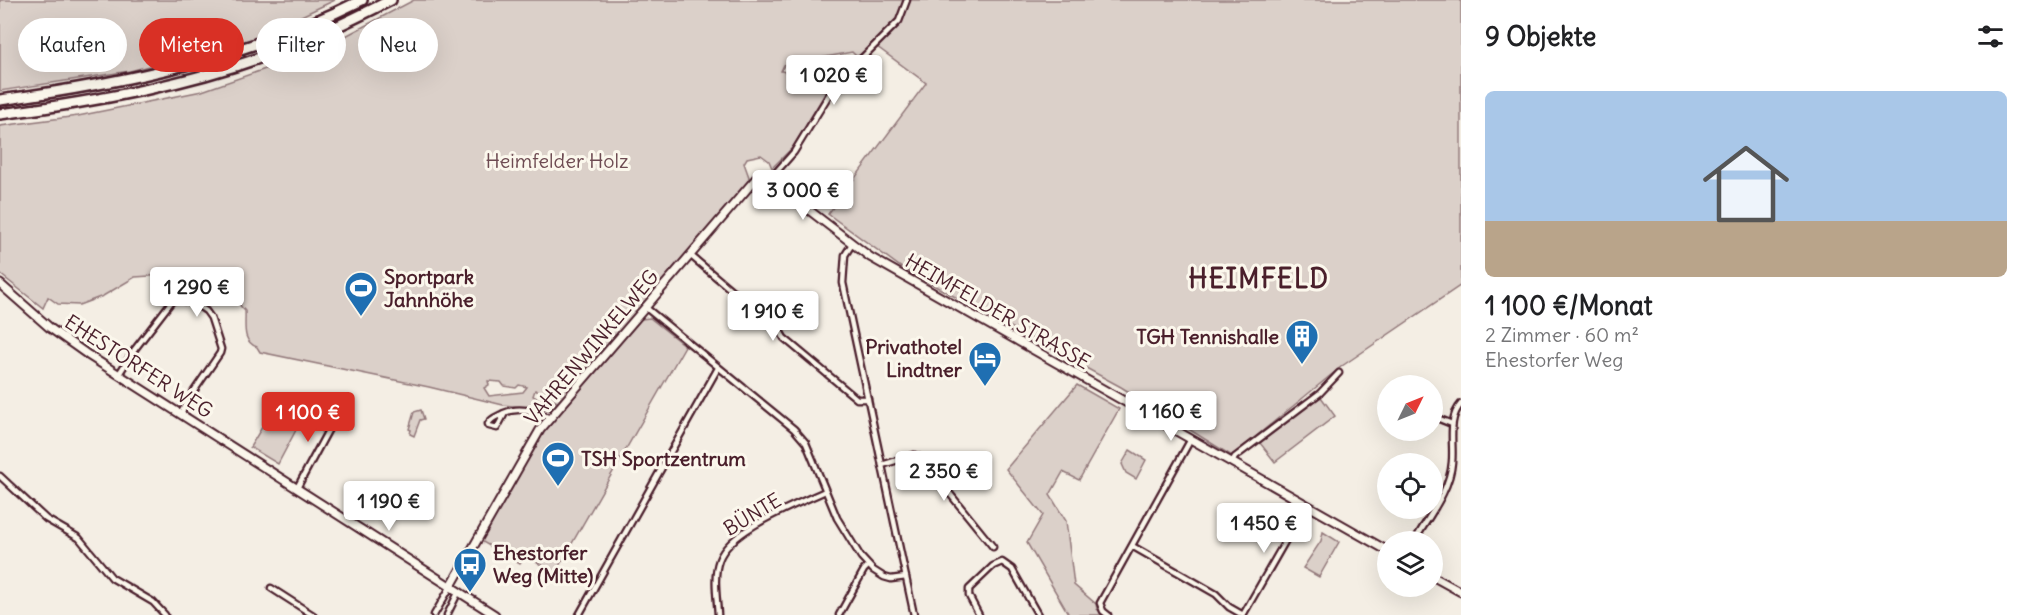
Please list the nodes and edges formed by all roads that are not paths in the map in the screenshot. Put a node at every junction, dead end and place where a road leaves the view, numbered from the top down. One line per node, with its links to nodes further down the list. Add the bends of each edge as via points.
1 (362, 0): 4 (highway, via 296,30 200,61 130,78)
2 (391, 0): 5 (highway, via 264,57 94,99)
3 (907, 0): 7 (street, via 898,21 835,85 794,152)
4 (0, 100)
5 (0, 114)
6 (759, 175): 7 (street, HEIMFELDER STRASSE); 9 (street, VAHRENWINKELWEG)
7 (770, 179): 8 (street, HEIMFELDER STRASSE)
8 (852, 244): 15 (street, via 844,261 843,283); 23 (street, HEIMFELDER STRASSE)
9 (690, 255): 11 (street, VAHRENWINKELWEG); 15 (street, via 857,399)
10 (0, 284): 14 (street, EHESTORFER WEG, via 57,333)
11 (645, 307): 12 (street); 20 (street, VAHRENWINKELWEG)
12 (718, 368): 28 (street, via 794,429 806,443); 46 (street)
13 (1339, 373): 24 (street, via 1320,393)
14 (119, 374): 18 (street, EHESTORFER WEG); 18 (street, via 172,301 200,305 211,318 220,353)
15 (868, 399): 25 (street)
16 (1461, 404): 22 (street)
17 (339, 410): 27 (street)
18 (181, 413): 27 (street, EHESTORFER WEG)
19 (505, 413): 20 (street, via 514,409)
20 (550, 418): 37 (street, VAHRENWINKELWEG)
21 (1443, 420): 22 (street)
22 (1452, 424): 30 (street, via 1451,473)
23 (1191, 439): 24 (street, HEIMFELDER STRASSE); 32 (street)
24 (1232, 462): 29 (street, HEIMFELDER STRASSE)
25 (882, 465): 33 (street, via 914,455 920,457); 35 (street)
26 (0, 477): 41 (street, via 46,519 79,538 112,578 153,602)
27 (297, 488): 37 (street, EHESTORFER WEG)
28 (825, 491): 34 (street, via 842,529); 47 (street, BÜNTE, via 727,544 716,569)
29 (1306, 505): 31 (street, HEIMFELDER STRASSE); 53 (street)
30 (1420, 531)
31 (1377, 545)
32 (1132, 546): 52 (street, via 1100,603); 53 (street, via 1216,594)
33 (993, 547)
34 (868, 566): 35 (street, via 888,578); 48 (street)
35 (906, 577): 49 (street)
36 (1443, 582): 40 (street)
37 (451, 586): 39 (street, EHESTORFER WEG); 43 (street)
38 (271, 588): 42 (street)
39 (459, 591): 44 (street); 45 (street, EHESTORFER WEG)
40 (1461, 592)
41 (165, 615)
42 (313, 615)
43 (434, 615)
44 (447, 615)
45 (495, 615)
46 (579, 615)
47 (718, 615)
48 (839, 615)
49 (914, 615)
50 (979, 615): 51 (street, via 969,599 969,589 1002,562 1012,569)
51 (1038, 615)
52 (1108, 615)
53 (1243, 615)

